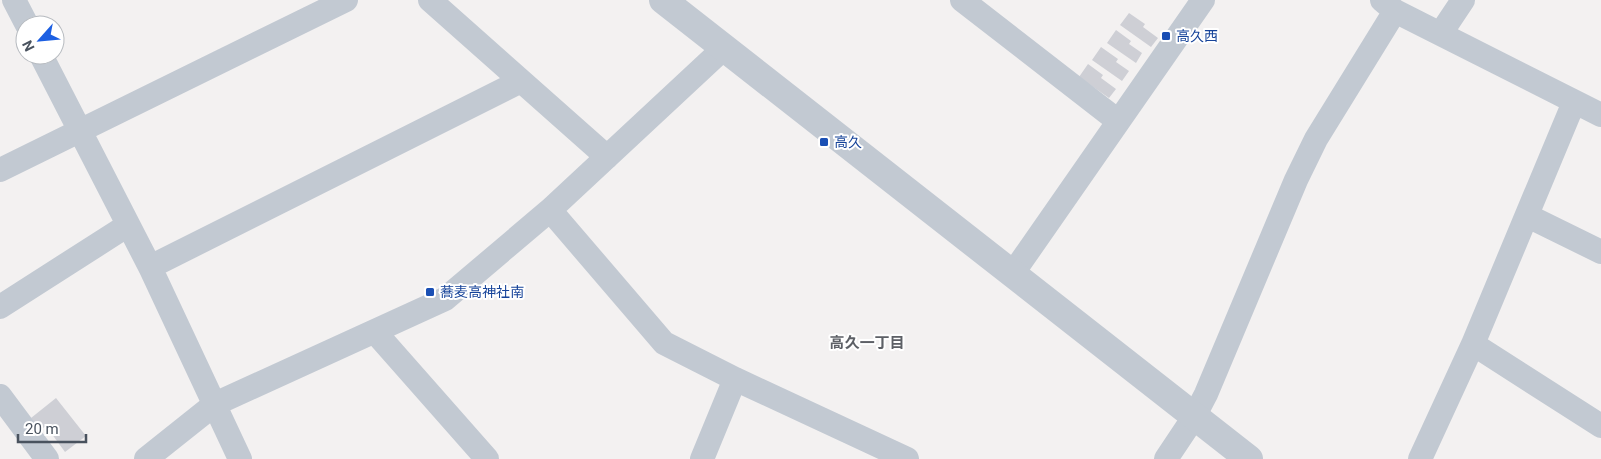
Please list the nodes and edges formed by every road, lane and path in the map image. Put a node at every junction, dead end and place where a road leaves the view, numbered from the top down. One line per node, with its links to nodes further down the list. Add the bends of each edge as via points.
1 (14, 0): 9 (street)
2 (346, 0): 17 (street)
3 (430, 0): 13 (street)
4 (663, 0): 11 (street)
5 (962, 0): 16 (street)
6 (1203, 0): 16 (street)
7 (1463, 0): 10 (street)
8 (1389, 5): 10 (street); 32 (street, via 1300,172)
9 (22, 15)
10 (1441, 33): 14 (street)
11 (724, 48): 18 (street); 25 (street)
12 (47, 65): 17 (street)
13 (521, 81): 18 (street); 24 (street)
14 (1574, 102): 15 (street); 21 (street)
15 (1601, 115)
16 (1118, 121): 25 (street)
17 (79, 131): 19 (street); 22 (street)
18 (607, 157): 20 (street)
19 (0, 170)
20 (550, 210): 27 (street, via 444,299); 29 (street, via 664,343)
21 (1528, 216): 23 (street); 28 (street)
22 (128, 225): 24 (street); 26 (street)
23 (1601, 252)
24 (150, 267): 31 (street)
25 (1013, 273): 32 (street)
26 (0, 307)
27 (375, 332): 31 (street); 37 (street)
28 (1472, 344): 33 (street); 42 (street)
29 (735, 379): 38 (street); 39 (street)
30 (0, 396): 34 (street)
31 (215, 404): 35 (street); 36 (street)
32 (1194, 417): 40 (street); 41 (street)
33 (1601, 426)
34 (47, 459)
35 (146, 459)
36 (240, 459)
37 (487, 459)
38 (702, 459)
39 (907, 459)
40 (1166, 459)
41 (1250, 459)
42 (1420, 459)

